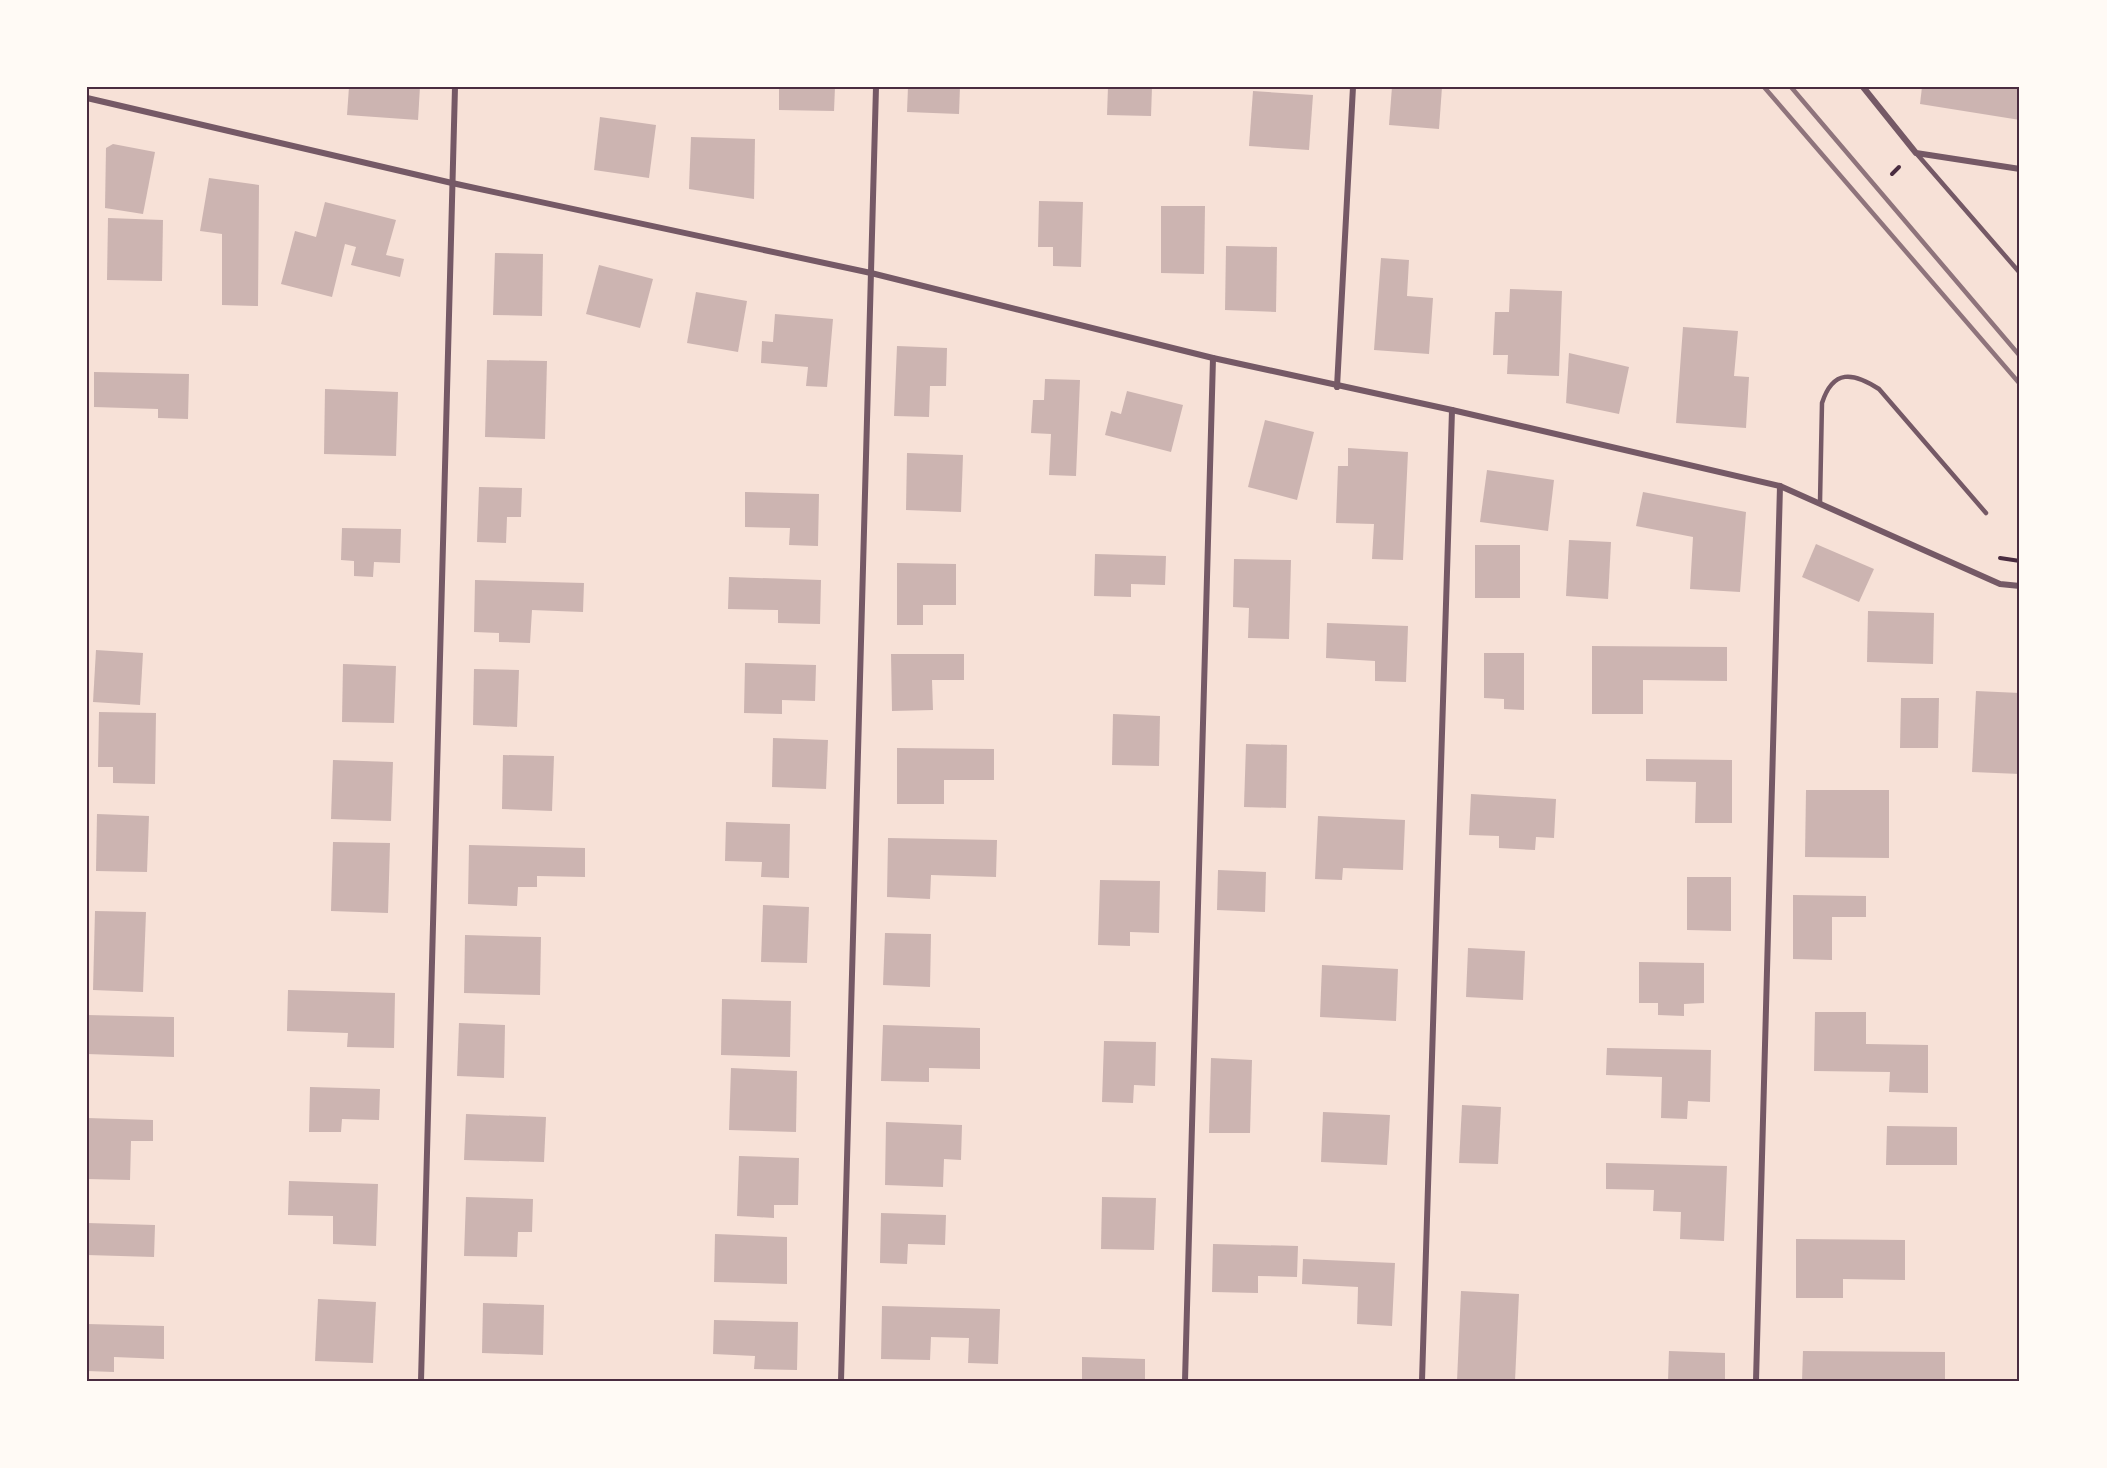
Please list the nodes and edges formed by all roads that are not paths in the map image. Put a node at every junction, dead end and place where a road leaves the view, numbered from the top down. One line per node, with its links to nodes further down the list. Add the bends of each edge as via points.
1 (454, 87): 8 (street)
2 (876, 87): 9 (street)
3 (1353, 87): 12 (street)
4 (1863, 87): 6 (street)
5 (87, 98): 8 (street)
6 (1916, 153): 7 (street); 10 (lane)
7 (2020, 169)
8 (452, 183): 9 (street); 18 (street)
9 (871, 273): 11 (street); 19 (street)
10 (2020, 273)
11 (1214, 358): 12 (street); 20 (street)
12 (1337, 387): 13 (street)
13 (1452, 410): 14 (street); 21 (street)
14 (1780, 486): 15 (street); 22 (street)
15 (1820, 502): 16 (lane, via 1822,404 1827,388 1845,376 1861,377 1880,389); 17 (street, via 2000,584)
16 (1986, 513)
17 (2020, 586)
18 (421, 1381)
19 (841, 1381)
20 (1185, 1381)
21 (1422, 1381)
22 (1756, 1381)

